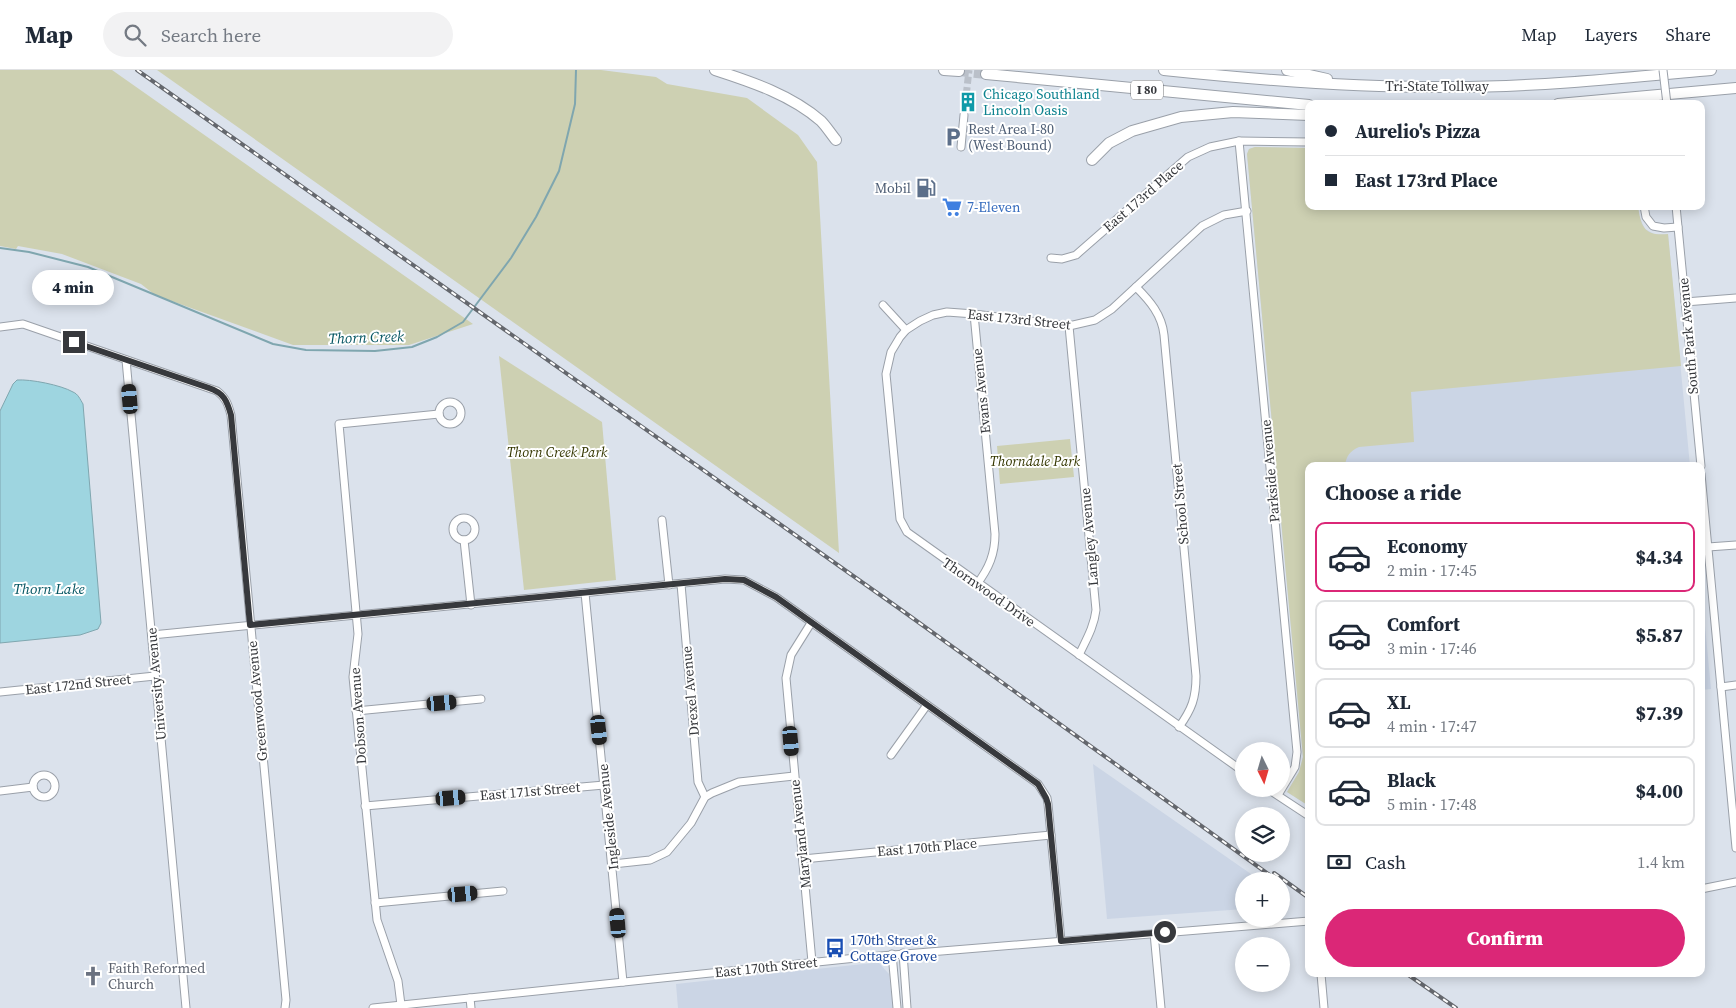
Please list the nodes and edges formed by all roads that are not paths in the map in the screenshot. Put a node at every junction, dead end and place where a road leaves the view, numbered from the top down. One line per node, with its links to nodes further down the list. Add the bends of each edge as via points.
1 (715, 70): 16 (highway, via 766,88 798,104 822,122)
2 (944, 70): 7 (highway)
3 (1164, 70): 9 (highway, Tri-State Tollway / I 80)
4 (1287, 70): 9 (highway)
5 (1663, 70): 12 (street, bridge)
6 (1711, 70): 9 (highway, Tri-State Tollway / I 80, via 1516,86)
7 (959, 71)
8 (986, 74): 13 (highway, I 80)
9 (1354, 86)
10 (1736, 88): 11 (highway)
11 (1602, 100)
12 (1667, 100)
13 (1305, 105)
14 (1305, 115): 20 (highway, via 1233,112 1181,117 1132,131 1109,144)
15 (964, 116): 19 (street)
16 (836, 140)
17 (1240, 141): 18 (street); 23 (street, Parkside Avenue); 25 (street, East 173rd Place, via 1210,147 1188,157 1076,255)
18 (1305, 142)
19 (961, 147)
20 (1092, 160)
21 (1645, 210): 24 (street, via 1653,226)
22 (1676, 210): 24 (street, South Park Avenue)
23 (1246, 211): 26 (street, East 173rd Street, via 1224,215 1202,226); 62 (street, Parkside Avenue, via 1297,752)
24 (1678, 227): 28 (street, South Park Avenue)
25 (1051, 258)
26 (1136, 287): 32 (street, East 173rd Street, via 1103,316); 59 (street, School Street, via 1158,314 1164,336 1196,676 1195,697)
27 (1736, 298): 28 (street)
28 (1685, 302): 36 (street, South Park Avenue)
29 (883, 305): 33 (street)
30 (974, 314): 32 (street, East 173rd Street); 33 (street, East 173rd Street, via 948,312 933,315); 43 (street, Evans Avenue, via 995,534 991,562)
31 (0, 326): 34 (street, via 22,324)
32 (1069, 326): 51 (street, Langley Avenue, via 1096,610 1091,631)
33 (906, 330): 43 (street, Thornwood Drive, via 891,352 886,374 900,519 915,540)
34 (126, 360): 49 (street, Greenwood Avenue, via 217,391 228,402); 50 (street, University Avenue)
35 (439, 414): 47 (street, Dobson Avenue, via 340,424)
36 (1700, 462)
37 (1705, 516): 41 (street)
38 (662, 520): 44 (street)
39 (464, 540): 46 (street)
40 (1736, 545): 41 (street)
41 (1708, 547): 54 (street)
42 (681, 584): 44 (street); 48 (street, via 738,579 758,586); 67 (street, Drexel Avenue, via 698,782)
43 (977, 584): 51 (street, Thornwood Drive)
44 (669, 585): 45 (street)
45 (585, 593): 46 (street); 64 (street, Ingleside Avenue)
46 (471, 605): 47 (street)
47 (357, 615): 49 (street); 58 (street, Dobson Avenue, via 358,640 353,668)
48 (811, 623): 57 (street); 63 (street, Maryland Avenue, via 791,655 786,670)
49 (250, 625): 50 (street); 90 (street, Greenwood Avenue)
50 (152, 635): 52 (street, University Avenue)
51 (1079, 655): 59 (street, Thornwood Drive)
52 (155, 676): 55 (street, East 172nd Street); 89 (street, University Avenue)
53 (1736, 685): 54 (street)
54 (1721, 686): 72 (street)
55 (0, 692)
56 (481, 699): 58 (street)
57 (927, 705): 60 (street); 71 (street, via 1038,784 1046,798)
58 (356, 711): 69 (street, Dobson Avenue)
59 (1180, 726): 61 (street, Thornwood Drive)
60 (892, 755)
61 (1235, 766)
62 (1290, 775)
63 (794, 776): 67 (street, via 739,782); 73 (street, Maryland Avenue)
64 (604, 785): 69 (street, East 171st Street); 74 (street, Ingleside Avenue)
65 (33, 787): 66 (street)
66 (0, 791)
67 (705, 797): 74 (street, via 691,823 667,852 650,860)
68 (1282, 798): 70 (street)
69 (365, 806): 78 (street, Dobson Avenue)
70 (1305, 813)
71 (1051, 835): 73 (street, East 170th Place); 81 (street)
72 (1736, 848)
73 (803, 858): 84 (street, Maryland Avenue)
74 (613, 864): 86 (street, Ingleside Avenue)
75 (1736, 882): 76 (street)
76 (1705, 887)
77 (503, 891): 78 (street)
78 (375, 902): 88 (street, Dobson Avenue, via 378,926 398,981)
79 (1305, 921): 80 (street, East 170th Street)
80 (1154, 933): 81 (street, East 170th Street); 95 (street)
81 (1061, 941): 82 (street, East 170th Street)
82 (903, 953): 83 (street, East 170th Street); 94 (street)
83 (892, 954): 84 (street, East 170th Street); 93 (street)
84 (812, 962): 86 (street, East 170th Street)
85 (1321, 977): 96 (street)
86 (623, 982): 87 (street, East 170th Street)
87 (470, 998): 88 (street, East 170th Street); 92 (street)
88 (400, 1005): 91 (street, East 170th Street)
89 (186, 1008)
90 (285, 1008)
91 (373, 1008)
92 (471, 1008)
93 (897, 1008)
94 (907, 1008)
95 (1161, 1008)
96 (1324, 1008)

